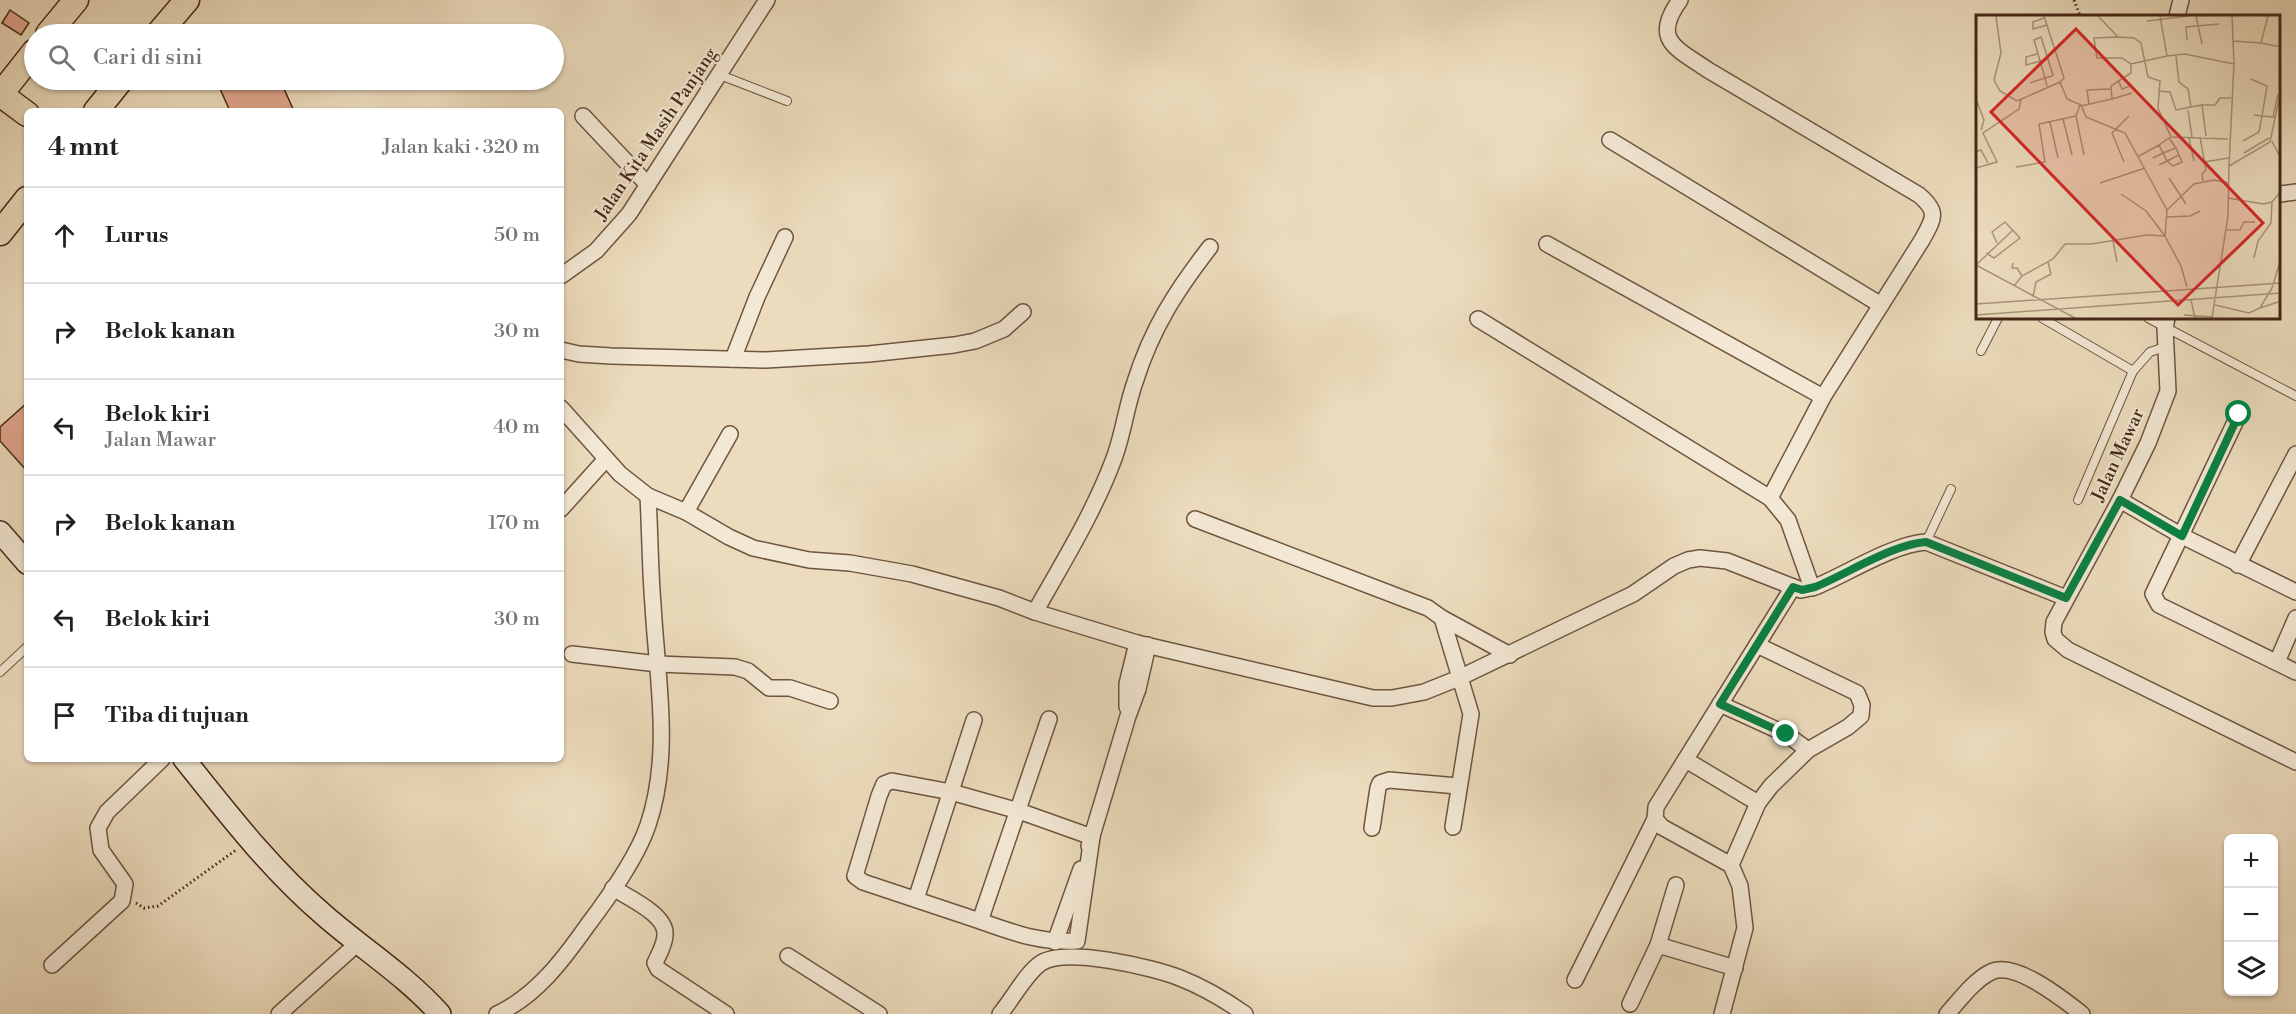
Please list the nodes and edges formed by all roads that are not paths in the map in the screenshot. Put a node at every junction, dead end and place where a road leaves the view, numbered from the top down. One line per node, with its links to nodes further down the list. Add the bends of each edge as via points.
1 (76, 0): 7 (highway)
2 (187, 0): 8 (highway)
3 (767, 0): 10 (street, Jalan Kita Masih Panjang)
4 (1680, 0): 27 (street, via 1666,26 1676,47 1918,195 1931,208 1933,219)
5 (2181, 0): 6 (street)
6 (2177, 15)
7 (56, 24)
8 (167, 24)
9 (24, 64): 12 (highway)
10 (720, 75): 13 (lane); 18 (street, Jalan Kita Masih Panjang)
11 (114, 90): 14 (highway)
12 (0, 94): 15 (highway)
13 (787, 101)
14 (99, 108)
15 (24, 112)
16 (583, 116): 18 (street)
17 (1610, 140): 27 (street)
18 (648, 185): 26 (street, Jalan Kita Masih Panjang, via 616,231)
19 (2296, 192): 20 (street)
20 (2281, 194)
21 (24, 203): 22 (highway)
22 (0, 233)
23 (785, 237): 36 (street)
24 (1547, 244): 39 (street)
25 (1210, 247): 62 (street, via 1174,295 1150,339 1114,460)
26 (564, 274)
27 (1881, 305): 39 (street)
28 (1023, 312): 36 (street, via 992,335 954,345 869,354)
29 (1478, 319): 47 (street)
30 (1997, 320): 35 (lane)
31 (2045, 320): 37 (lane)
32 (2166, 323): 33 (street, Jalan Mawar); 38 (lane)
33 (2165, 347): 37 (lane, via 2150,352); 49 (street, Jalan Mawar, via 2168,391)
34 (564, 350): 36 (street, via 611,356)
35 (1981, 351)
36 (733, 359)
37 (2133, 371): 48 (lane)
38 (2296, 396)
39 (1822, 397): 47 (street)
40 (564, 411): 44 (street)
41 (2239, 414): 54 (street)
42 (730, 434): 51 (street)
43 (2296, 454): 57 (street)
44 (606, 459): 46 (street); 50 (street)
45 (1951, 489): 55 (lane)
46 (648, 496): 51 (street); 71 (street)
47 (1770, 498): 59 (street, via 1788,520)
48 (2078, 500)
49 (2120, 500): 54 (street); 61 (street, Jalan Mawar)
50 (564, 506)
51 (686, 512): 62 (street, via 753,548 912,574)
52 (1195, 519): 63 (street, via 1428,608)
53 (0, 532): 56 (main road)
54 (2182, 536): 57 (street); 70 (street, via 2154,590 2154,600)
55 (1926, 542): 59 (street, via 1895,549); 61 (street)
56 (24, 560)
57 (2238, 565): 60 (street)
58 (1793, 587): 59 (street); 66 (street); 69 (street, via 1727,561 1688,560 1642,590)
59 (1812, 588)
60 (2296, 592)
61 (2066, 598): 83 (street, Jalan Mawar, via 2053,632 2068,650)
62 (1035, 612): 65 (street)
63 (1442, 618): 69 (street); 74 (street)
64 (2296, 618): 70 (street)
65 (1143, 644): 74 (street, via 1373,698 1392,699 1424,692); 91 (street, via 1138,689)
66 (1757, 645): 76 (street); 79 (street, via 1857,693 1861,716 1848,728)
67 (24, 650): 72 (lane)
68 (572, 654): 71 (street)
69 (1510, 655): 74 (street)
70 (2277, 662): 73 (street)
71 (658, 664): 75 (street, via 735,667 748,671 769,688 790,688); 94 (street, via 662,741 654,804 644,836)
72 (0, 672)
73 (2296, 672)
74 (1459, 678): 84 (street, via 1471,714)
75 (830, 701)
76 (1720, 704): 79 (street, via 1786,734); 80 (street)
77 (1049, 718): 87 (street)
78 (975, 720): 85 (street)
79 (1808, 750): 86 (street)
80 (1686, 760): 86 (street); 88 (street, via 1656,807)
81 (159, 762): 100 (street, via 107,812 98,828 101,850 125,884 122,901)
82 (186, 762): 97 (main road, via 275,869)
83 (2296, 762)
84 (1458, 786): 89 (street); 90 (street, via 1389,780 1380,783)
85 (951, 792): 87 (street); 95 (street); 95 (street, via 892,781 884,784 879,796 855,876)
86 (1758, 802): 92 (street)
87 (1019, 811): 91 (street); 96 (street)
88 (1655, 819): 92 (street, via 1662,827); 102 (street)
89 (1452, 827)
90 (1372, 828)
91 (1092, 837): 96 (street, via 1077,941 1026,937)
92 (1731, 865): 101 (street, via 1740,886 1745,927)
93 (1676, 885): 98 (street)
94 (613, 888): 104 (street, via 656,915 664,925 665,937 655,963 658,969); 107 (street, via 558,965 528,994)
95 (916, 899): 96 (street)
96 (980, 921)
97 (358, 943): 105 (street); 106 (main road, via 420,992)
98 (1658, 945): 101 (street); 103 (street)
99 (788, 956): 108 (street)
100 (52, 965)
101 (1736, 968): 111 (street)
102 (1575, 980)
103 (1630, 1004)
104 (724, 1013)
105 (279, 1014)
106 (440, 1014)
107 (497, 1014)
108 (879, 1014)
109 (1000, 1014): 110 (street, via 1040,964 1061,956 1182,978)
110 (1245, 1014)
111 (1722, 1014)
112 (1947, 1014): 113 (street, via 1977,982 1992,971 2002,970 2031,979)
113 (2082, 1014)

